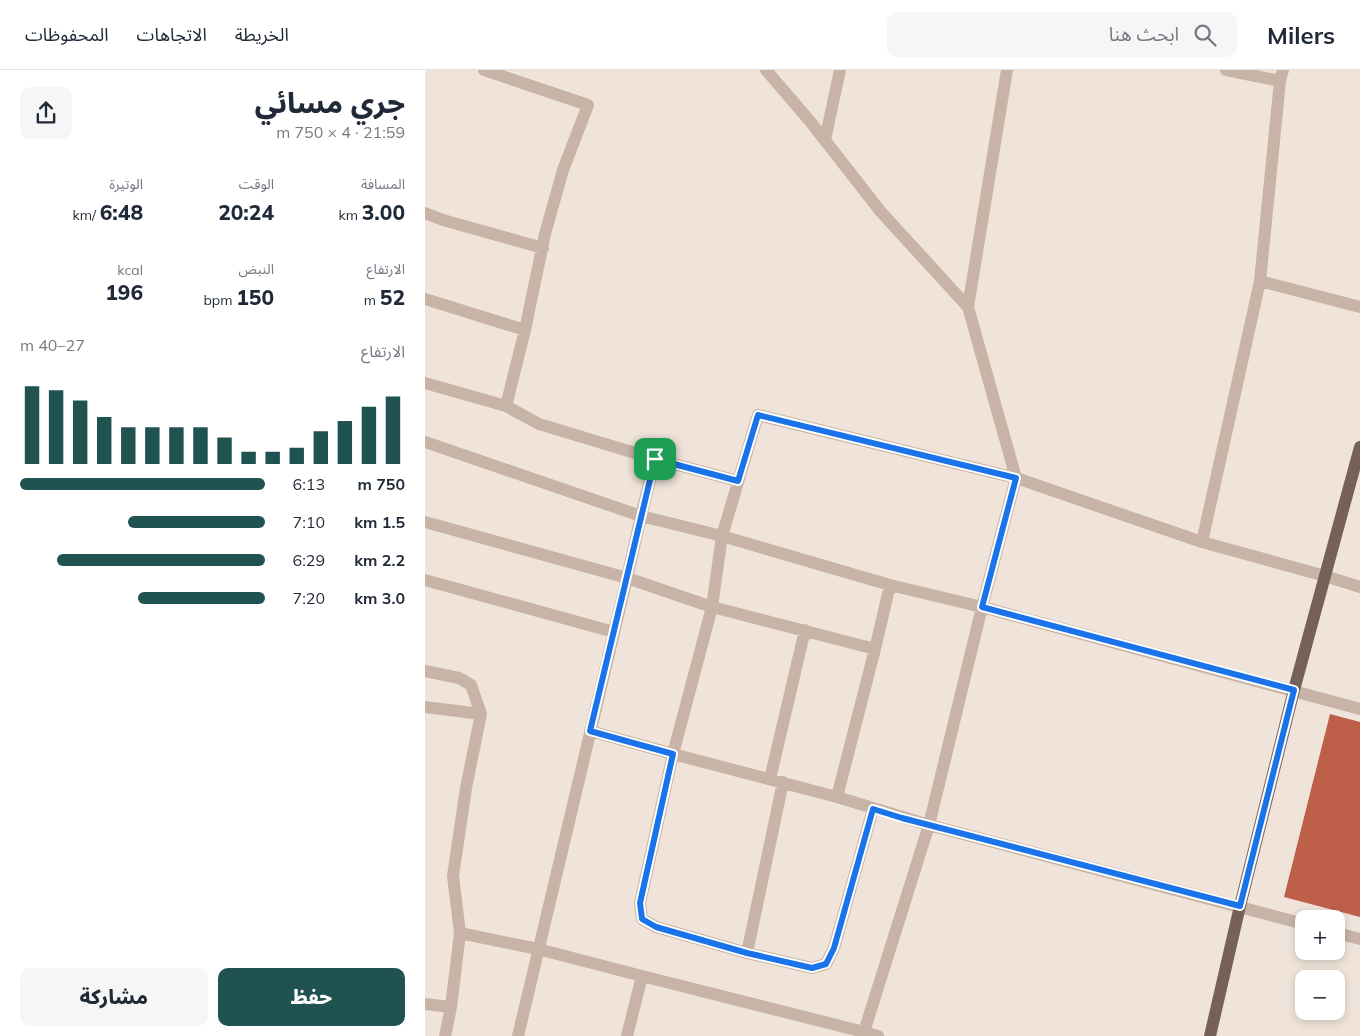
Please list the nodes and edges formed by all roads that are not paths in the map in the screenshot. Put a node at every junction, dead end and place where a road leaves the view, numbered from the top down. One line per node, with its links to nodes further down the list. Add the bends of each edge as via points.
1 (484, 70): 9 (street, via 588,105 563,170)
2 (766, 70): 7 (street)
3 (840, 70): 7 (street)
4 (1007, 70): 12 (street)
5 (1226, 70): 6 (street)
6 (1282, 76): 10 (street)
7 (825, 140): 12 (street, via 881,212)
8 (425, 213): 9 (street)
9 (543, 248): 14 (street)
10 (1260, 281): 13 (street); 25 (street)
11 (425, 299): 14 (street)
12 (968, 306): 20 (street)
13 (1360, 307)
14 (525, 330): 16 (street)
15 (425, 383): 16 (street)
16 (505, 406): 19 (street, via 539,424)
17 (425, 442): 22 (street)
18 (1360, 447): 26 (main road)
19 (655, 459): 21 (street); 22 (street)
20 (1016, 478): 21 (street, via 758,415); 25 (street); 32 (street)
21 (738, 481): 24 (street)
22 (641, 516): 24 (street); 27 (street)
23 (425, 522): 27 (street)
24 (722, 536): 29 (street); 31 (street)
25 (1202, 542): 26 (street)
26 (1325, 576): 30 (street); 37 (main road)
27 (627, 578): 31 (street); 34 (street)
28 (425, 580): 34 (street)
29 (890, 585): 32 (street); 35 (street)
30 (1360, 587)
31 (712, 607): 33 (street); 42 (street)
32 (982, 607): 37 (street); 46 (street)
33 (805, 630): 35 (street); 43 (street)
34 (614, 632): 41 (street)
35 (875, 649): 44 (street)
36 (425, 671): 40 (street, via 459,678 471,685)
37 (1294, 690): 39 (street); 47 (main road)
38 (425, 707): 40 (street)
39 (1360, 709)
40 (481, 714): 49 (street, via 453,876)
41 (590, 731): 42 (street); 52 (street)
42 (673, 754): 43 (street); 53 (street, via 640,903 642,919 656,927)
43 (776, 781): 44 (street); 53 (street)
44 (837, 797): 45 (street)
45 (873, 809): 46 (street); 53 (street, via 834,948 826,964 812,968)
46 (929, 825): 47 (street); 57 (street)
47 (1240, 906): 48 (street); 62 (main road)
48 (1295, 921)
49 (460, 934): 52 (street); 56 (street)
50 (1345, 935): 51 (street)
51 (1360, 939)
52 (538, 949): 54 (street); 59 (street)
53 (747, 953)
54 (642, 976): 57 (street); 60 (street)
55 (425, 1004): 56 (street)
56 (451, 1007): 58 (street)
57 (863, 1034): 61 (street)
58 (445, 1036)
59 (518, 1036)
60 (627, 1036)
61 (878, 1036)
62 (1210, 1036)

